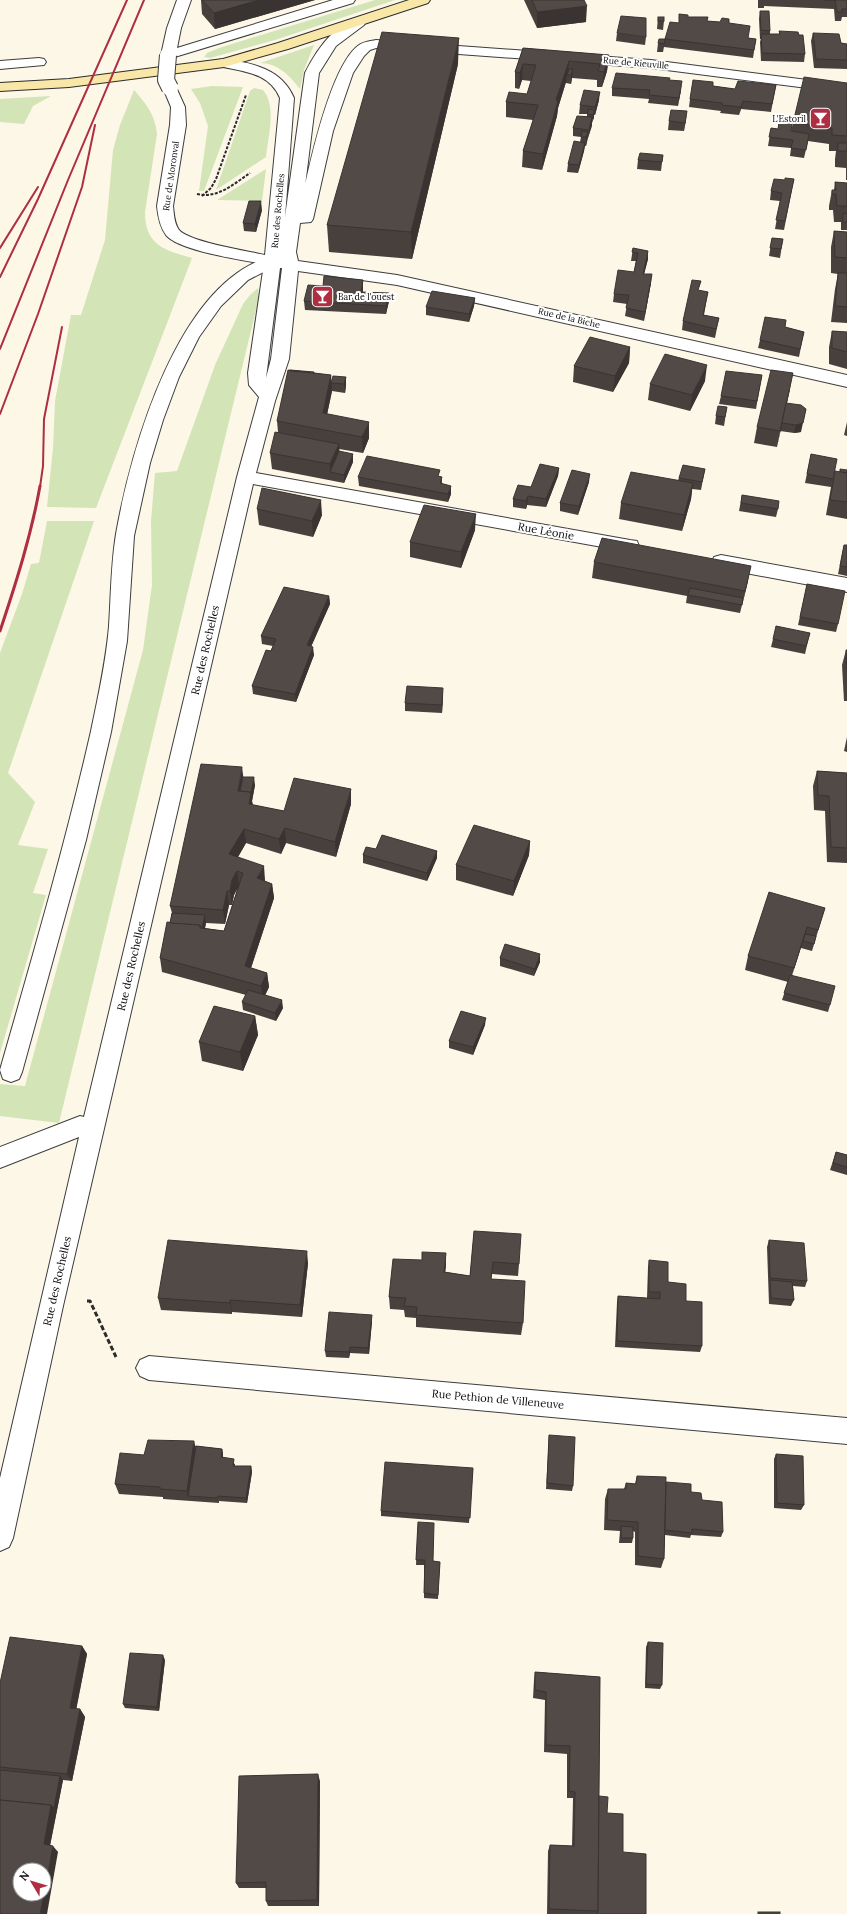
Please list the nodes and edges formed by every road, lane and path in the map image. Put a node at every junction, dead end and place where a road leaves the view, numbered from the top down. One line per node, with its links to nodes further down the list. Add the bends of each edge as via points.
1 (184, 0): 6 (street, Rue de Moronval)
2 (348, 0): 6 (street)
3 (422, 0): 4 (main road)
4 (359, 22): 8 (main road); 16 (street, Rue des Rochelles, via 335,38 325,49 312,73 288,252)
5 (376, 44): 11 (street, Rue de Rieuville, via 651,64); 16 (street, Rue des Rochelles, via 365,47 358,53 346,73 325,131 297,254)
6 (168, 55): 16 (street, Rue de Moronval, bridge, via 166,80 178,107 174,156 165,206 169,228 180,238 205,247)
7 (39, 62): 9 (street)
8 (224, 63): 10 (main road, via 70,83); 16 (street, Rue des Rochelles, via 243,66 268,75 285,91 287,98)
9 (0, 65)
10 (0, 87)
11 (847, 89)
12 (247, 93): 15 (path, via 216,179)
13 (252, 172): 15 (path, via 215,194)
14 (195, 192): 15 (path)
15 (202, 196)
16 (282, 263): 17 (street, Rue de la Biche, via 397,280); 18 (street, Rue des Rochelles, via 280,359); 22 (street, via 252,269 224,292 210,308 170,378 147,439 132,492 124,539 117,642 94,764)
17 (847, 381)
18 (246, 477): 19 (street, Rue Léonie); 25 (street, Rue des Rochelles)
19 (644, 548)
20 (706, 560): 21 (street)
21 (847, 585)
22 (11, 1072)
23 (80, 1126): 24 (street)
24 (0, 1158)
25 (51, 1306): 26 (path, via 90,1301 121,1365); 28 (street, Rue des Rochelles)
26 (149, 1368): 27 (street, Rue Pethion de Villeneuve)
27 (847, 1431)
28 (0, 1538)

